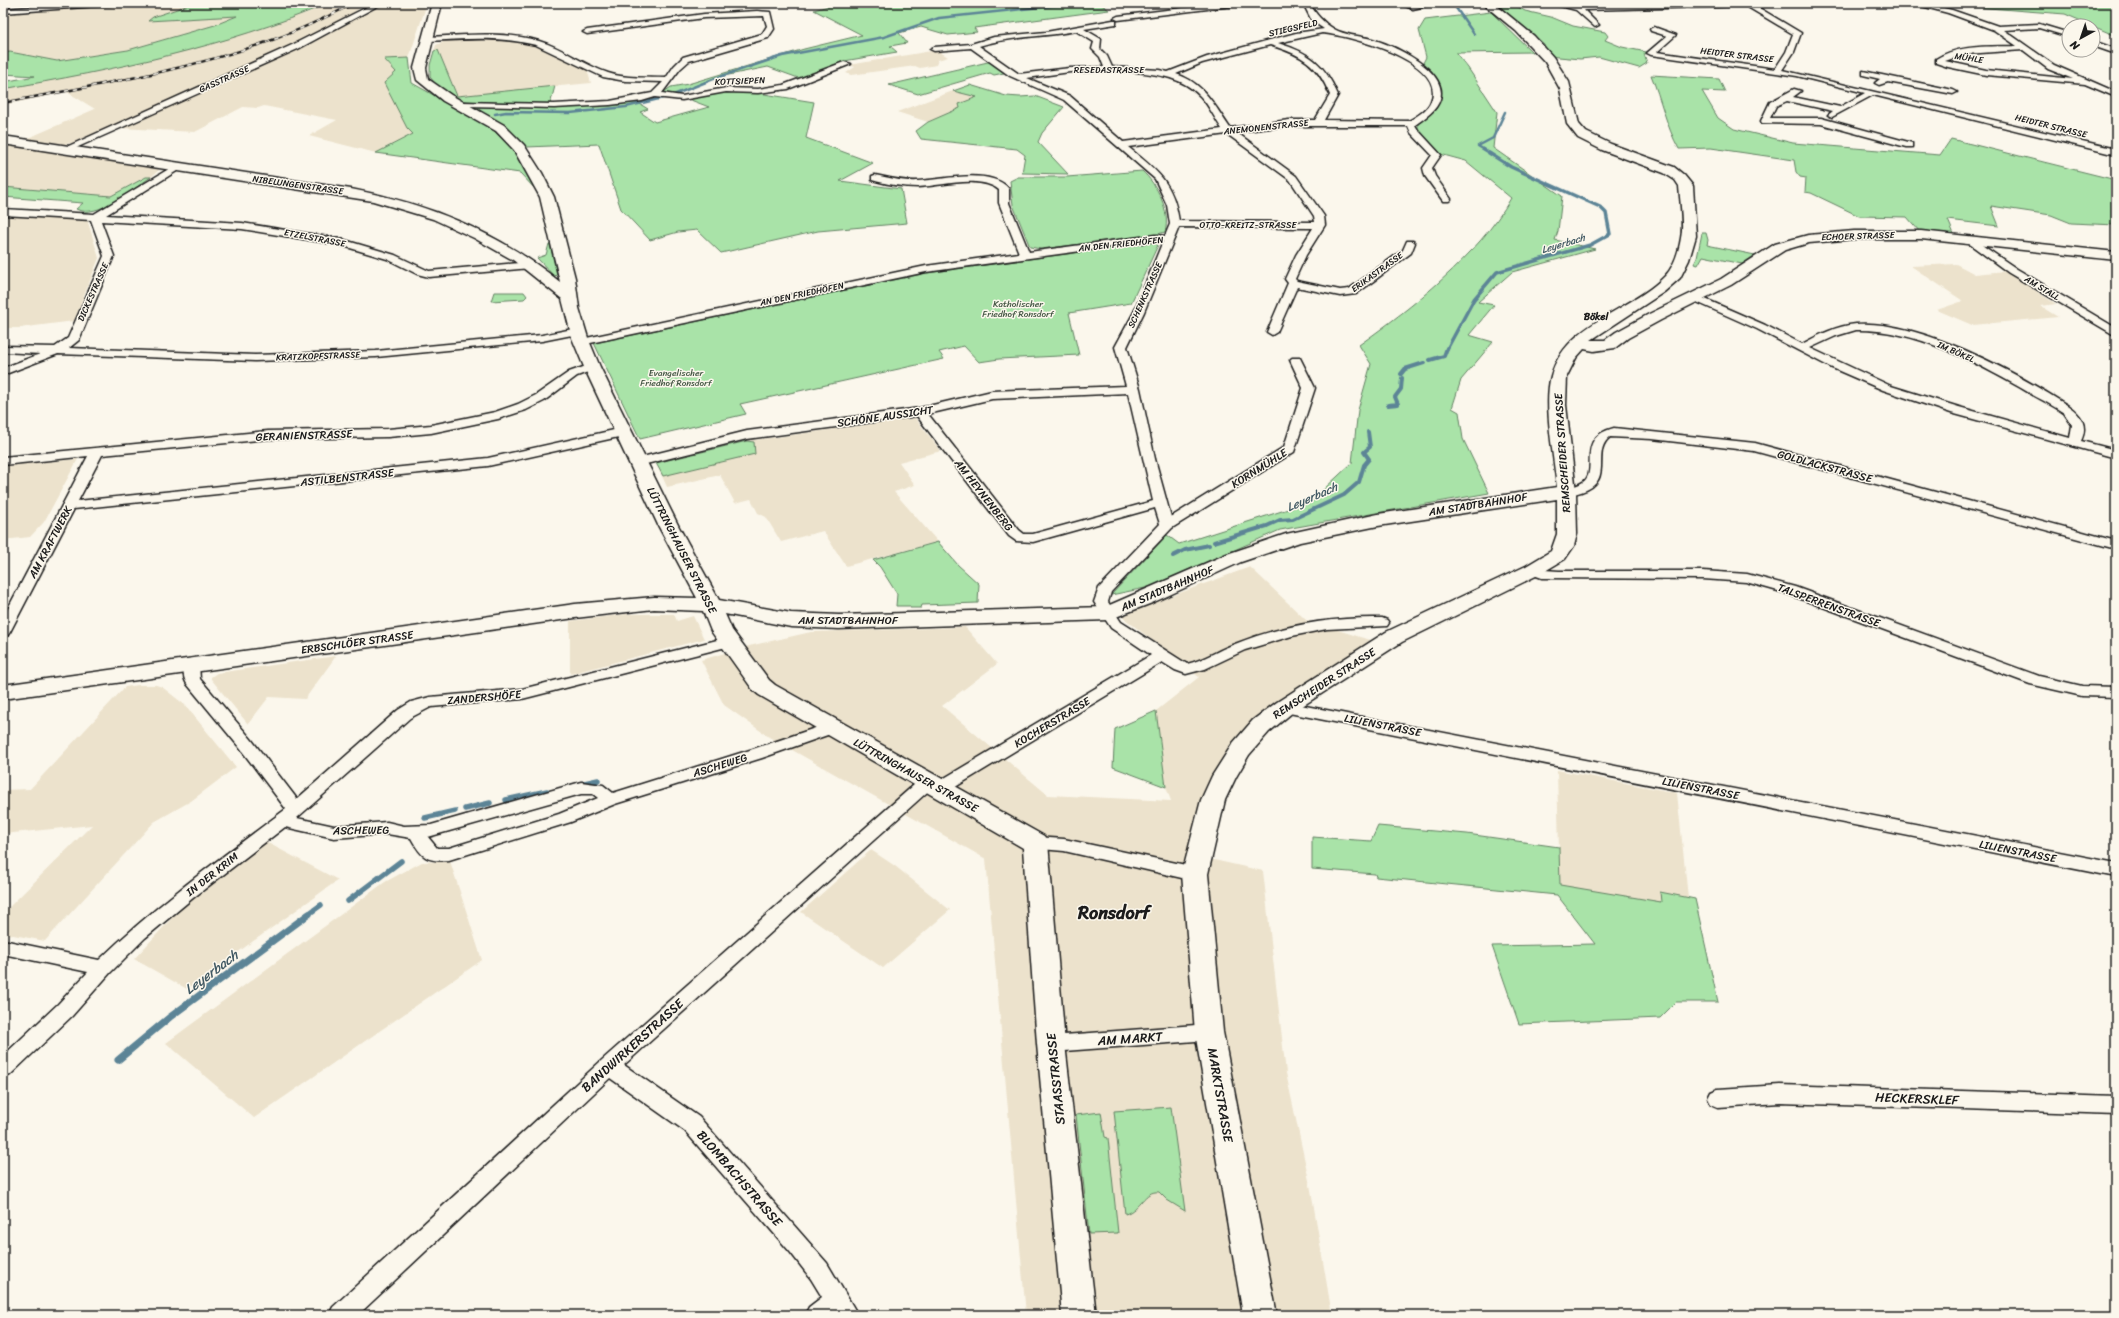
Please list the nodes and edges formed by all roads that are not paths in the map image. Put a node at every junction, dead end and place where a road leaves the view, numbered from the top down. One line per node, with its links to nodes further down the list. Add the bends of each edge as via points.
1 (111, 3): 15 (street)
2 (380, 3): 54 (street, GASSTRASSE, via 295,47)
3 (437, 3): 23 (main road, LÜTTRINGHAUSER STRASSE)
4 (1240, 3): 17 (street, via 1115,20)
5 (1306, 3): 20 (street, via 1315,19)
6 (1402, 3): 7 (street, via 1414,7)
7 (1435, 3)
8 (1487, 3): 75 (main road, REMSCHEIDER STRASSE, via 1528,36 1559,75 1564,83 1571,121 1578,131 1607,148 1667,168 1680,177 1686,186 1689,236 1675,274 1659,289)
9 (1537, 3): 10 (street)
10 (1541, 3)
11 (1552, 3): 14 (street)
12 (1913, 3): 18 (street, MÜHLE, via 1950,11)
13 (1747, 4): 14 (street); 32 (street, via 1797,33 1790,52)
14 (1578, 8): 16 (street)
15 (3, 11)
16 (1595, 25)
17 (1078, 28): 25 (street, via 994,39); 31 (street, via 1098,41 1096,49 1103,56)
18 (1997, 28): 22 (street, MÜHLE, via 2039,26); 27 (street, MÜHLE)
19 (1654, 29): 32 (street, HEIDTER STRASSE, via 1672,35 1651,53)
20 (1332, 31): 24 (street, STIEGSFELD, via 1312,32); 49 (street, STIEGSFELD, via 1370,40 1418,64 1429,74 1437,95 1431,107)
21 (588, 32): 37 (street, via 704,16 767,14 772,25 764,36 686,59 676,67)
22 (2061, 33)
23 (429, 39): 37 (street, via 486,36 528,40 606,75 625,79); 70 (main road, LÜTTRINGHAUSER STRASSE, via 420,68 423,80 447,98 500,128 519,148 535,173 546,197 567,278)
24 (1272, 43): 34 (street, STIEGSFELD); 48 (street, via 1298,52 1322,69 1334,95)
25 (972, 46): 28 (street); 35 (street, SCHENKSTRASSE, via 987,53)
26 (2101, 46): 29 (street)
27 (2025, 48): 38 (street, MÜHLE, via 2051,67); 38 (street, MÜHLE, via 1976,50 1957,53 1939,61 1951,66 1988,72)
28 (934, 49)
29 (2116, 52)
30 (847, 64): 42 (street, KOTTSIEPEN, via 775,90 726,90 687,97)
31 (1109, 69): 34 (street, RESEDASTRASSE); 35 (street, RESEDASTRASSE, via 1070,70)
32 (1778, 70): 40 (street, HEIDTER STRASSE)
33 (1866, 73): 36 (street)
34 (1171, 74): 50 (street, RESEDASTRASSE, via 1183,79 1203,94)
35 (1020, 77): 52 (street, SCHENKSTRASSE, via 1067,98)
36 (1887, 79): 40 (street); 41 (street)
37 (668, 80): 42 (street, via 664,88)
38 (2085, 82): 43 (street, MÜHLE)
39 (1797, 91): 44 (street)
40 (1868, 92): 46 (street); 55 (street, HEIDTER STRASSE)
41 (1952, 92)
42 (655, 94): 45 (street, KOTTSIEPEN, via 626,101 554,106)
43 (2116, 95)
44 (1786, 98): 46 (street); 47 (street, via 1773,104 1765,121)
45 (466, 104)
46 (1841, 110): 47 (street)
47 (1821, 121): 53 (street)
48 (1318, 122): 49 (street, ANEMONENSTRASSE); 50 (street, ANEMONENSTRASSE)
49 (1412, 124): 58 (street, via 1414,131 1437,155 1428,168 1430,176)
50 (1227, 130): 52 (street, ANEMONENSTRASSE); 62 (street, RESEDASTRASSE, via 1293,178 1319,216)
51 (3, 140): 54 (main road, NIBELUNGENSTRASSE)
52 (1121, 145): 61 (street, SCHENKSTRASSE, via 1159,178 1172,205)
53 (1909, 145)
54 (66, 149): 56 (main road, NIBELUNGENSTRASSE)
55 (2116, 152)
56 (177, 167): 60 (street); 68 (main road, NIBELUNGENSTRASSE, via 398,202 451,221 498,245)
57 (875, 178): 66 (street, via 917,184 978,180 998,184 1004,189 1004,203)
58 (1446, 199)
59 (3, 212): 60 (street, ETZELSTRASSE)
60 (95, 218): 68 (street, ETZELSTRASSE, via 242,226 306,236 341,242 392,257 426,274); 78 (street, DICKESTRASSE, via 109,256 73,340)
61 (1175, 224): 62 (street, OTTO-KREITZ-STRASSE); 63 (street, SCHENKSTRASSE)
62 (1320, 225): 69 (street, via 1301,255 1290,279)
63 (1170, 239): 66 (street, AN DEN FRIEDHÖFEN, via 1156,238); 82 (street, SCHENKSTRASSE, via 1121,347)
64 (1970, 240): 67 (main road, ECHOER STRASSE); 71 (main road, ECHOER STRASSE, via 1899,234 1808,239 1780,248); 73 (street, AM STALL, via 2014,271)
65 (1410, 243): 69 (street, ERIKASTRASSE, via 1407,251 1352,292 1340,293)
66 (1025, 255): 74 (street, AN DEN FRIEDHÖFEN, via 865,280)
67 (2116, 256)
68 (530, 266): 70 (main road, NIBELUNGENSTRASSE)
69 (1293, 283): 72 (street)
70 (569, 297): 74 (main road, LÜTTRINGHAUSER STRASSE)
71 (1696, 298): 75 (main road, ECHOER STRASSE, via 1655,317 1609,345 1594,346); 77 (street)
72 (1272, 332)
73 (2116, 333)
74 (580, 336): 78 (street, KRATZKOPFSTRASSE, via 376,354 245,358); 80 (main road, LÜTTRINGHAUSER STRASSE)
75 (1580, 342): 90 (main road, REMSCHEIDER STRASSE, via 1564,364 1559,376 1557,394)
76 (3, 348): 78 (street, KRATZKOPFSTRASSE)
77 (1802, 348): 85 (street, via 1841,368 1899,392 1974,416); 85 (street, IM BÖKEL, via 1833,332 1857,327 1892,330 1928,340 2002,373 2063,409 2073,416 2079,425)
78 (56, 351): 81 (street, DICKESTRASSE)
79 (1296, 360): 93 (street, KORNMÜHLE, via 1310,388 1290,449)
80 (592, 367): 84 (main road, LÜTTRINGHAUSER STRASSE); 86 (street, GERANIENSTRASSE, via 573,374 540,398 522,407 498,416 445,427 388,433 268,435)
81 (3, 372)
82 (1134, 389): 83 (street, SCHÖNE AUSSICHT, via 992,396); 91 (street, SCHENKSTRASSE)
83 (920, 412): 89 (street, SCHÖNE AUSSICHT, via 754,434); 91 (street, AM HEYNENBERG, via 1014,533 1021,538 1033,538)
84 (623, 432): 89 (main road, LÜTTRINGHAUSER STRASSE); 92 (street, ASTILBENSTRASSE, via 488,462)
85 (2074, 442): 87 (street)
86 (97, 452): 88 (street, GERANIENSTRASSE); 92 (street, AM KRAFTWERK)
87 (2116, 454)
88 (3, 461)
89 (638, 462): 96 (main road, LÜTTRINGHAUSER STRASSE)
90 (1567, 492): 94 (street, GOLDLACKSTRASSE, via 1587,486 1593,480 1598,445 1606,434 1614,432 1652,435 1755,446); 95 (main road, REMSCHEIDER STRASSE, via 1568,514 1564,546 1553,559); 99 (main road, AM STADTBAHNHOF, via 1368,521 1321,532 1253,551)
91 (1160, 503): 93 (street, SCHENKSTRASSE)
92 (68, 506): 101 (street, AM KRAFTWERK)
93 (1167, 525): 99 (street, via 1104,592 1101,602)
94 (2116, 545)
95 (1533, 570): 106 (street, TALSPERRENSTRASSE, via 1542,574 1559,575 1703,575 1747,578 1790,590 2035,680 2082,691); 107 (main road, REMSCHEIDER STRASSE, via 1394,637)
96 (696, 579): 97 (main road, via 680,591); 98 (main road, LÜTTRINGHAUSER STRASSE)
97 (654, 603): 98 (main road, ERBSCHLÖER STRASSE); 104 (main road, ERBSCHLÖER STRASSE, via 575,611)
98 (711, 605): 99 (main road, AM STADTBAHNHOF, via 765,617 840,622); 102 (main road, LÜTTRINGHAUSER STRASSE)
99 (1108, 613): 103 (street, via 1116,625)
100 (1382, 623): 103 (street, via 1327,625 1280,633 1186,669)
101 (3, 632)
102 (729, 642): 108 (main road, LÜTTRINGHAUSER STRASSE, via 761,684); 111 (street, ZANDERSHÖFE, via 515,696 430,702 417,706 385,730)
103 (1162, 655): 109 (street, KOCHERSTRASSE)
104 (191, 665): 105 (main road, ERBSCHLÖER STRASSE); 111 (street, via 192,680 245,743)
105 (3, 692)
106 (2115, 693)
107 (1285, 707): 114 (street, LILIENSTRASSE); 115 (main road, REMSCHEIDER STRASSE, via 1248,739 1224,776 1213,800)
108 (830, 728): 109 (main road, LÜTTRINGHAUSER STRASSE); 110 (street, ASCHEWEG)
109 (935, 785): 113 (main road, LÜTTRINGHAUSER STRASSE); 120 (street, BANDWIRKERSTRASSE)
110 (609, 800): 112 (street, ASCHEWEG, via 599,789 581,788 431,831); 112 (street, ASCHEWEG, via 565,818 449,854 433,855)
111 (289, 815): 112 (street, ASCHEWEG, via 310,828 334,832 387,828); 117 (street, IN DER KRIM, via 187,893 139,933)
112 (417, 832)
113 (1035, 844): 115 (street, LÜTTRINGHAUSER STRASSE, via 1064,845 1112,858); 119 (main road, STAASSTRASSE)
114 (2116, 870)
115 (1195, 874): 118 (main road, MARKTSTRASSE)
116 (3, 947): 117 (street)
117 (103, 968): 121 (street, IN DER KRIM, via 65,1010)
118 (1209, 1032): 119 (street, AM MARKT); 128 (main road, MARKTSTRASSE)
119 (1051, 1044): 127 (main road, STAASSTRASSE)
120 (609, 1066): 124 (street, BLOMBACHSTRASSE, via 692,1124 799,1246 819,1271); 125 (street, BANDWIRKERSTRASSE)
121 (3, 1069)
122 (1718, 1098): 123 (street, HECKERSKLEF, via 1780,1094)
123 (2116, 1105)
124 (842, 1308): 126 (street)
125 (341, 1315)
126 (817, 1315)
127 (1079, 1315)
128 (1260, 1315)

